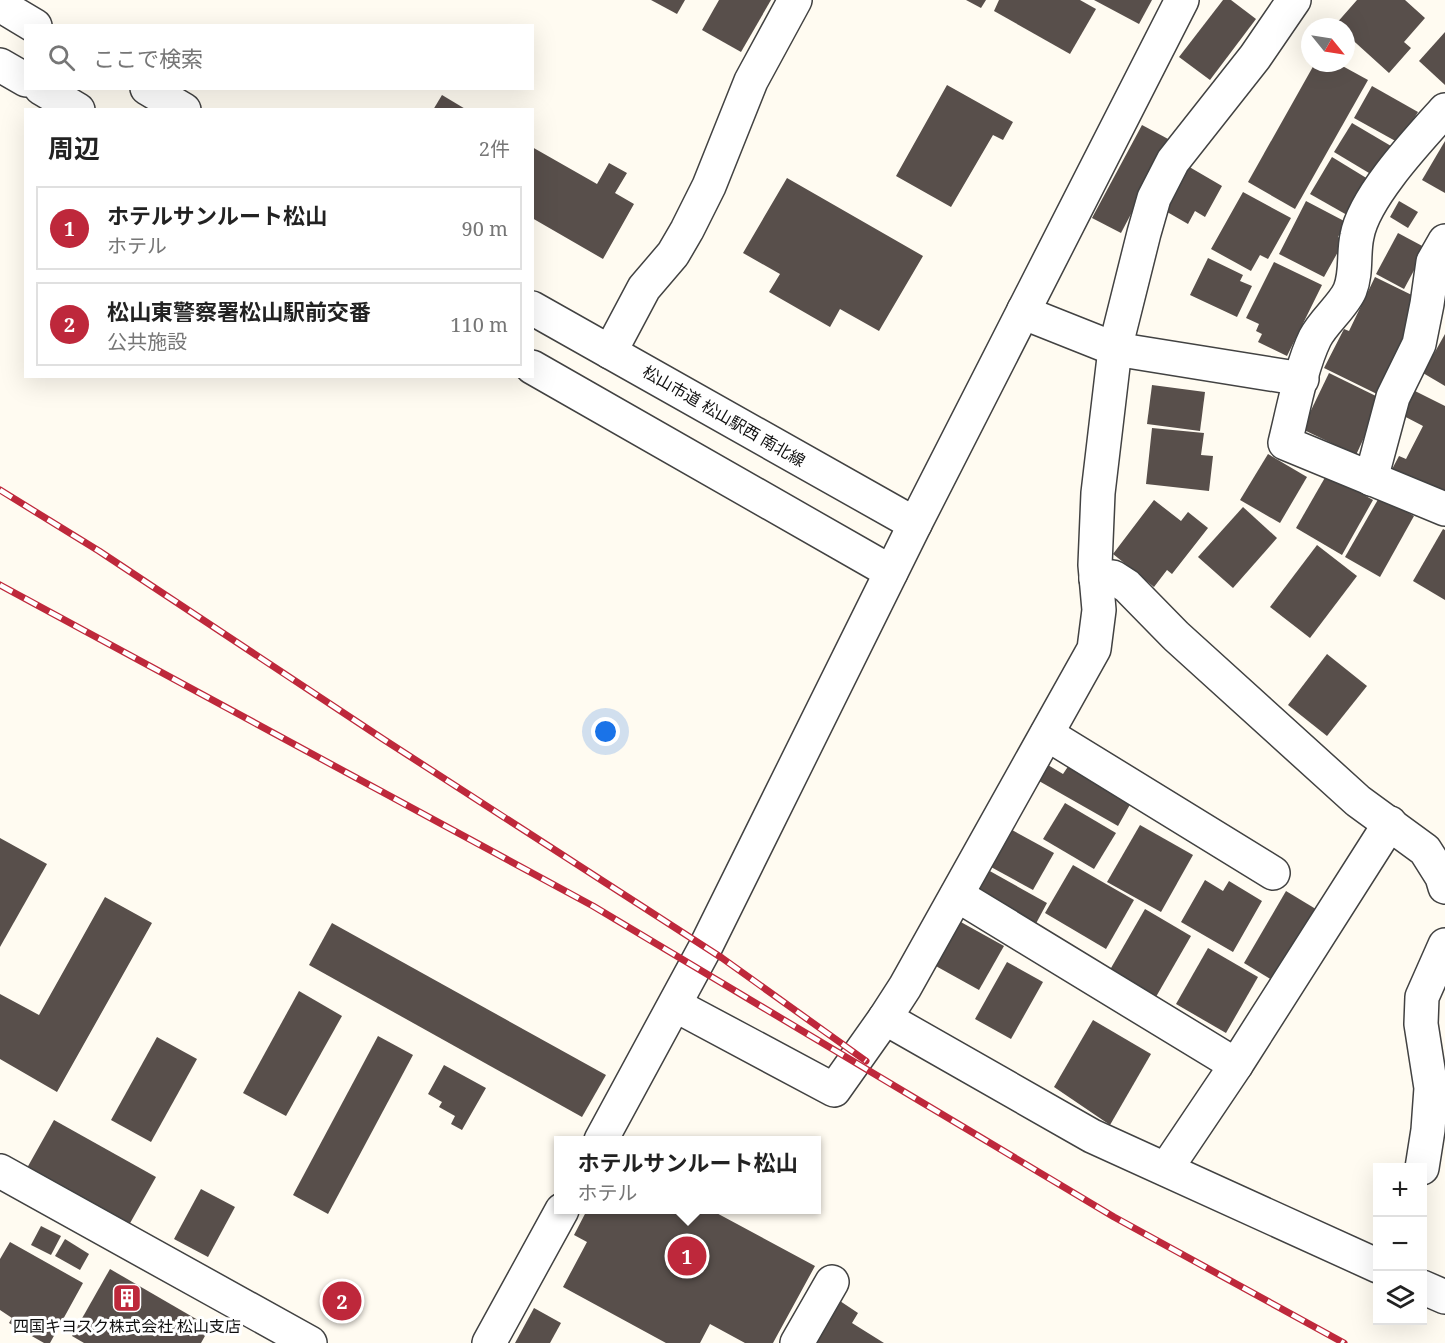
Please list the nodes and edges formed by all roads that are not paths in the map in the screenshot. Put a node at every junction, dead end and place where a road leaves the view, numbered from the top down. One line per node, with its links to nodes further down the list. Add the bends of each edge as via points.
1 (795, 0): 17 (street, via 751,81 687,230 673,254 644,288)
2 (1182, 0): 15 (street)
3 (1294, 0): 16 (street, via 1255,57 1173,161 1144,233)
4 (0, 5): 5 (street)
5 (32, 24)
6 (0, 65): 7 (street)
7 (24, 79)
8 (44, 90): 10 (street)
9 (150, 90): 11 (street)
10 (75, 108)
11 (181, 108)
12 (1445, 110): 19 (street, via 1407,151 1370,204 1357,235 1349,292 1315,338)
13 (1445, 241): 20 (street, via 1433,262 1419,344 1393,397)
14 (534, 309): 17 (street, 松山市道 松山駅西 南北線)
15 (1023, 310): 16 (street); 22 (street)
16 (1115, 349): 19 (street); 24 (street, via 1098,493)
17 (610, 352): 22 (street, 松山市道 松山駅西 南北線)
18 (534, 368): 23 (street)
19 (1302, 379): 20 (street, via 1285,443)
20 (1371, 479): 21 (street)
21 (1445, 509)
22 (915, 524): 23 (street)
23 (891, 572): 32 (street)
24 (1096, 579): 25 (street, via 1099,610 1094,649); 26 (street, via 1113,577 1127,586 1273,725 1358,801)
25 (1047, 734): 28 (street); 30 (street)
26 (1390, 823): 27 (street); 34 (street)
27 (1435, 843): 29 (street)
28 (1273, 873)
29 (1445, 887)
30 (957, 895): 33 (street); 34 (street)
31 (1445, 945): 36 (street, via 1422,997 1421,1024 1431,1088)
32 (675, 1005): 33 (street, via 834,1090); 35 (street)
33 (885, 1018): 37 (street, via 1092,1136)
34 (1236, 1065): 37 (street)
35 (603, 1136)
36 (1423, 1163)
37 (1166, 1168): 40 (street)
38 (0, 1171): 44 (street)
39 (559, 1214): 45 (street)
40 (1373, 1264)
41 (832, 1282): 46 (street)
42 (1427, 1289): 43 (street)
43 (1445, 1297)
44 (310, 1343)
45 (489, 1343)
46 (796, 1343)

